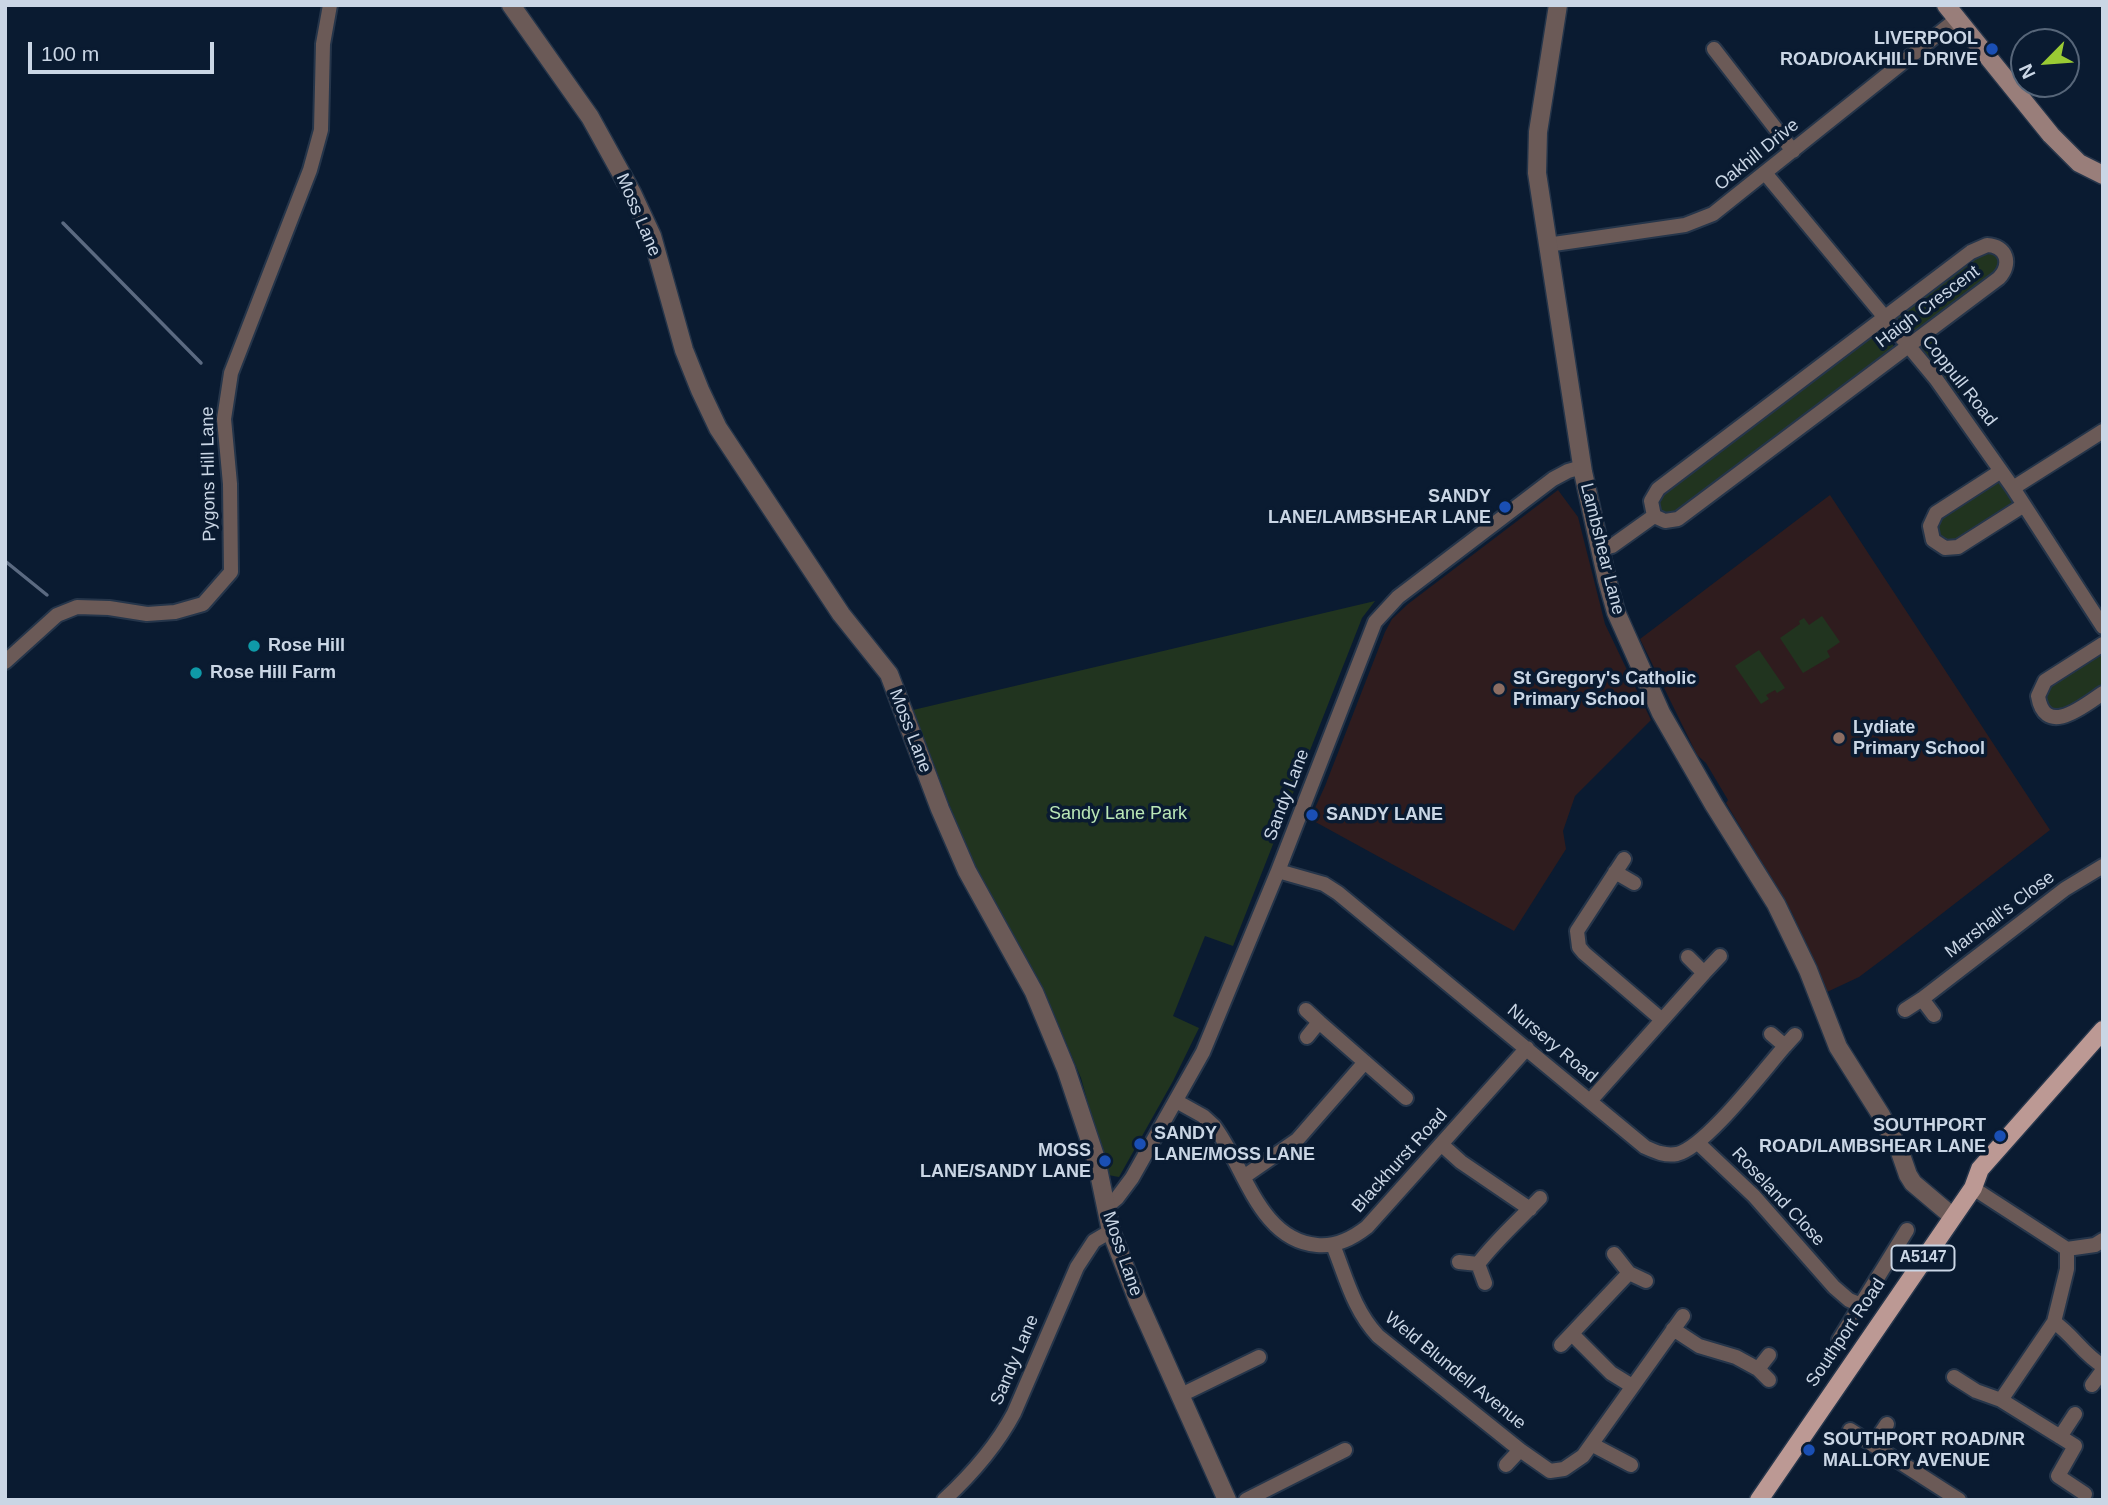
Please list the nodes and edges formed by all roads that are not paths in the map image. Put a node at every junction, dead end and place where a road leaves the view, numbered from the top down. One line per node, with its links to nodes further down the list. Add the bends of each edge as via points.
1 (330, 5): 21 (street, Pygons Hill Lane, via 323,44 321,130 310,170 230,373 224,419 231,572 203,604 175,612 77,607 57,615)
2 (511, 5): 51 (street, Moss Lane, via 590,117 632,193 652,236 684,350 718,428 841,614 888,674 967,871 1034,992 1066,1069 1096,1159)
3 (1558, 5): 9 (street, Lambshear Lane, via 1538,132 1537,173)
4 (1952, 12): 6 (street, Oakhill Drive); 8 (main road, via 2051,135 2080,163)
5 (1714, 49): 6 (street)
6 (1793, 151): 7 (street, Oakhill Drive)
7 (1765, 173): 9 (street, Oakhill Drive, via 1696,223); 10 (street, Coppull Road)
8 (2103, 176)
9 (1547, 245): 13 (street, Lambshear Lane)
10 (1885, 318): 11 (street, Coppull Road); 11 (street, Haigh Crescent, via 1971,252 1987,245 2001,249 2008,262 2000,278); 17 (street, Haigh Crescent, via 1658,489 1651,501)
11 (1907, 346): 14 (street, Coppull Road); 17 (street, Haigh Crescent, via 1678,519 1665,521)
12 (2103, 430): 15 (street)
13 (1582, 467): 18 (street, Lambshear Lane); 25 (street, Sandy Lane, via 1553,478 1382,613 1369,634)
14 (2001, 471): 15 (street, Coppull Road); 16 (street, via 1936,513 1930,526 1933,540 1945,548 1958,547)
15 (2013, 488): 16 (street, Coppull Road)
16 (2024, 505): 19 (street, Coppull Road)
17 (1654, 516): 18 (street, Haigh Crescent)
18 (1600, 549): 52 (street, Lambshear Lane, via 1611,599 1654,699 1776,904 1838,1046 1881,1115 1913,1184)
19 (2103, 627)
20 (2103, 644): 22 (street, via 2045,681 2038,696 2046,713 2057,718)
21 (5, 662)
22 (2103, 692)
23 (1624, 859): 26 (street)
24 (2103, 866): 31 (street, Marshall's Close)
25 (1278, 871): 42 (street, Nursery Road, via 1338,892); 45 (street, Sandy Lane, via 1203,1052)
26 (1615, 872): 27 (street); 35 (street, via 1577,931 1579,947)
27 (1634, 883)
28 (1720, 956): 30 (street)
29 (1688, 957): 30 (street)
30 (1704, 973): 35 (street)
31 (1922, 999): 33 (street, Marshall's Close); 34 (street)
32 (1306, 1010): 36 (street)
33 (1905, 1010)
34 (1934, 1015)
35 (1661, 1020): 46 (street)
36 (1320, 1022): 40 (street); 43 (street)
37 (2103, 1030): 50 (main road, Southport Road / A5147, via 1980,1169)
38 (1771, 1034): 41 (street)
39 (1796, 1035): 41 (street)
40 (1307, 1037)
41 (1785, 1046): 47 (street)
42 (1527, 1048): 46 (street, Nursery Road); 48 (street, Blackhurst Road)
43 (1365, 1062): 44 (street); 49 (street, via 1297,1140)
44 (1406, 1098)
45 (1176, 1101): 49 (street, via 1214,1126); 51 (street, Sandy Lane, via 1132,1178)
46 (1590, 1101): 47 (street, Nursery Road, via 1656,1152 1677,1154)
47 (1698, 1143): 64 (street, Roseland Close, via 1746,1187 1834,1287)
48 (1441, 1144): 56 (street, Blackhurst Road, via 1367,1227); 60 (street, via 1461,1162 1535,1203)
49 (1245, 1176): 56 (street, via 1265,1213 1284,1235 1310,1244)
50 (1973, 1188): 52 (main road, Southport Road / A5147); 57 (street)
51 (1106, 1207): 54 (street, Moss Lane)
52 (1952, 1216): 96 (main road, Southport Road / A5147)
53 (1907, 1230): 64 (street)
54 (1111, 1231): 79 (street, Moss Lane); 91 (street, Sandy Lane, via 1094,1241 1077,1267 1004,1433)
55 (2103, 1240): 57 (street)
56 (1332, 1245): 87 (street, Weld Blundell Avenue, via 1366,1323)
57 (2067, 1249): 66 (street, via 2067,1269)
58 (1614, 1254): 61 (street)
59 (1459, 1262): 60 (street)
60 (1478, 1264): 63 (street)
61 (1629, 1273): 62 (street); 68 (street)
62 (1646, 1281)
63 (1485, 1283)
64 (1861, 1305): 69 (street)
65 (1683, 1315): 67 (street, Weld Blundell Avenue)
66 (2054, 1322): 73 (street, via 2071,1333); 80 (street)
67 (1673, 1329): 74 (street, via 1699,1346 1730,1354); 78 (street, Weld Blundell Avenue)
68 (1572, 1334): 70 (street); 78 (street, via 1611,1373)
69 (1839, 1339)
70 (1561, 1345)
71 (1769, 1355): 74 (street)
72 (1259, 1357): 79 (street)
73 (2103, 1368): 77 (street)
74 (1758, 1369): 76 (street)
75 (1954, 1377): 80 (street)
76 (1769, 1380)
77 (2092, 1385)
78 (1632, 1386): 85 (street, Weld Blundell Avenue)
79 (1179, 1396): 94 (street, Moss Lane)
80 (2001, 1400): 84 (street)
81 (2075, 1414): 84 (street)
82 (1887, 1424): 86 (street)
83 (1850, 1430): 86 (street)
84 (2060, 1437): 92 (street, via 2075,1446 2058,1476)
85 (1593, 1445): 87 (street, Weld Blundell Avenue, via 1574,1464 1557,1472 1544,1469); 90 (street)
86 (1873, 1445): 97 (street)
87 (1520, 1450): 89 (street, Weld Blundell Avenue)
88 (1345, 1451): 95 (street)
89 (1506, 1465)
90 (1631, 1465)
91 (959, 1494): 93 (street, Sandy Lane)
92 (2085, 1494)
93 (944, 1500)
94 (1227, 1500)
95 (1246, 1500)
96 (1759, 1500)
97 (1959, 1500)

